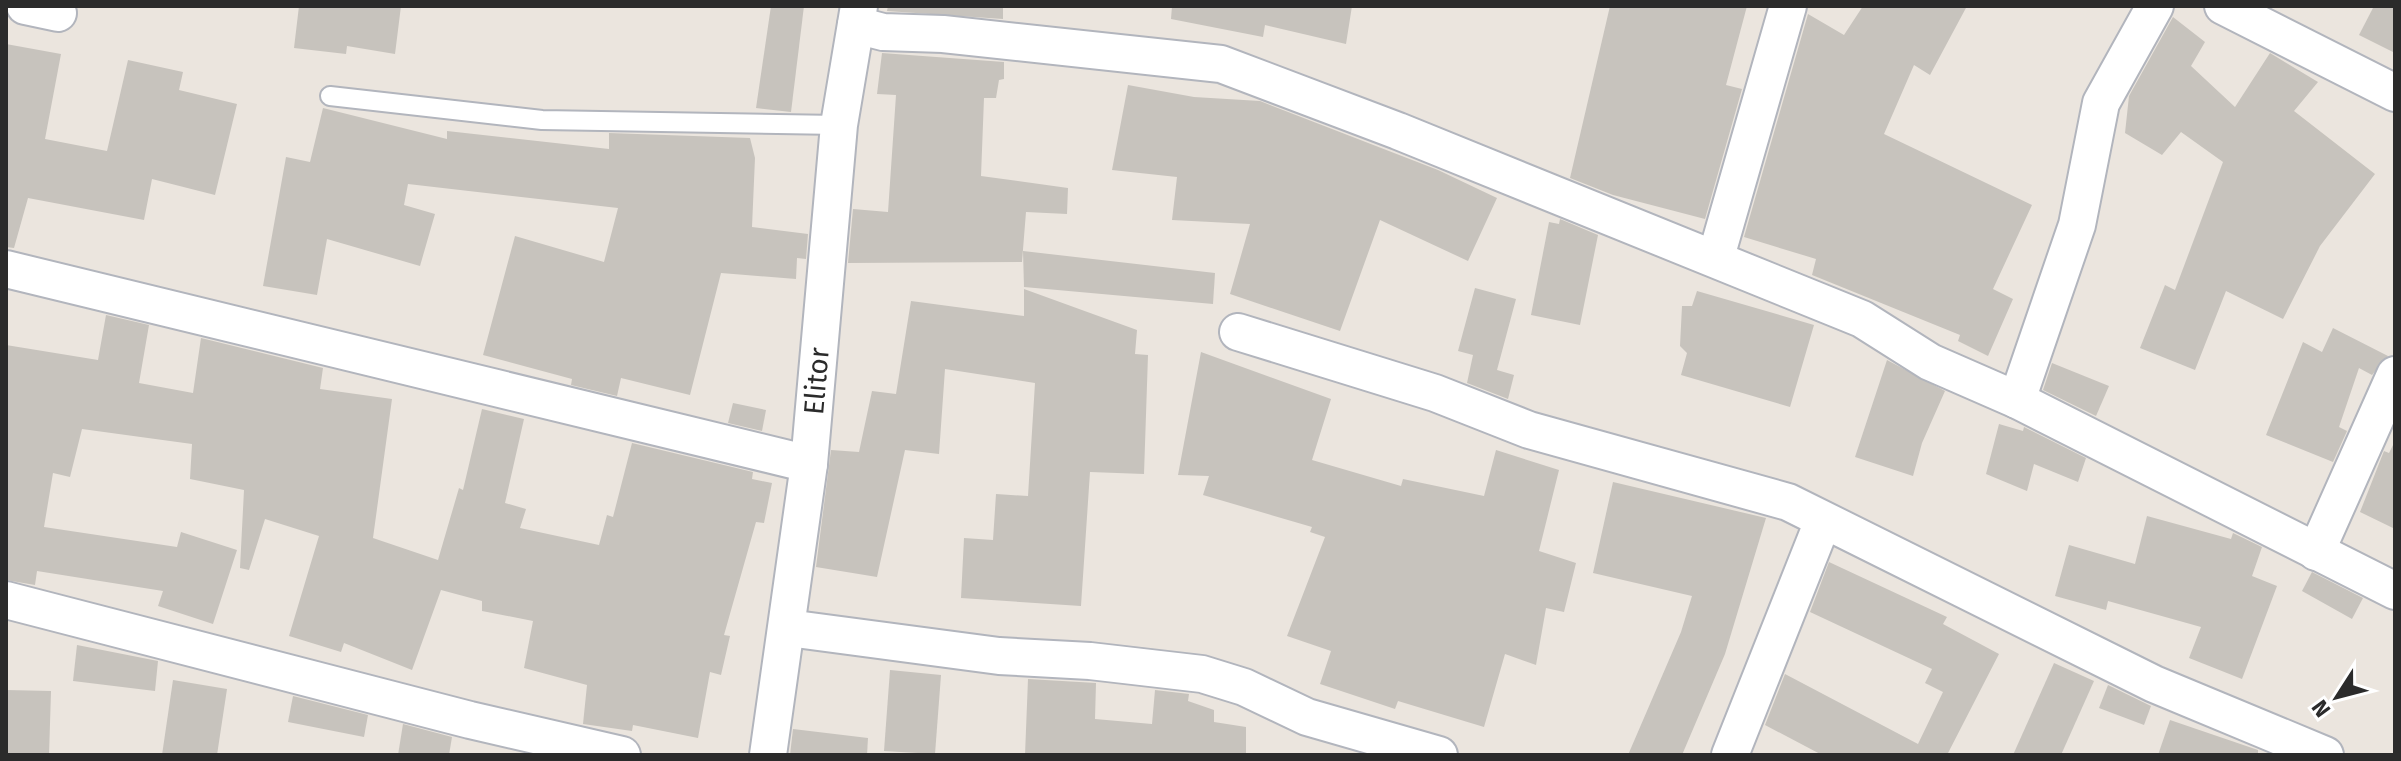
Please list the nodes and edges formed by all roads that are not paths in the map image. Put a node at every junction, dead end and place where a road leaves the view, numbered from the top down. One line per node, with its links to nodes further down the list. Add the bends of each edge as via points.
1 (1788, 6): 8 (street)
2 (2155, 6): 12 (street, via 2101,103 2077,225)
3 (2223, 6): 5 (street)
4 (857, 15): 7 (street, Elitor); 8 (street, via 883,32 1221,64)
5 (2395, 93)
6 (330, 96): 7 (lane, via 542,120)
7 (839, 125): 13 (street, Elitor)
8 (1716, 257): 12 (street, via 1862,319 1930,362)
9 (6, 269): 13 (street)
10 (1238, 332): 14 (street, via 1435,393 1529,430 1788,502)
11 (2395, 375): 15 (street)
12 (2017, 400): 15 (street)
13 (809, 464): 18 (street, Elitor)
14 (1823, 521): 22 (street); 23 (street, via 2154,684)
15 (2316, 552): 16 (street)
16 (2395, 591)
17 (6, 600): 19 (street)
18 (788, 628): 20 (street, Elitor); 21 (street, via 999,656 1202,674 1307,717)
19 (622, 755)
20 (768, 755)
21 (1439, 755)
22 (1730, 755)
23 (2325, 755)

